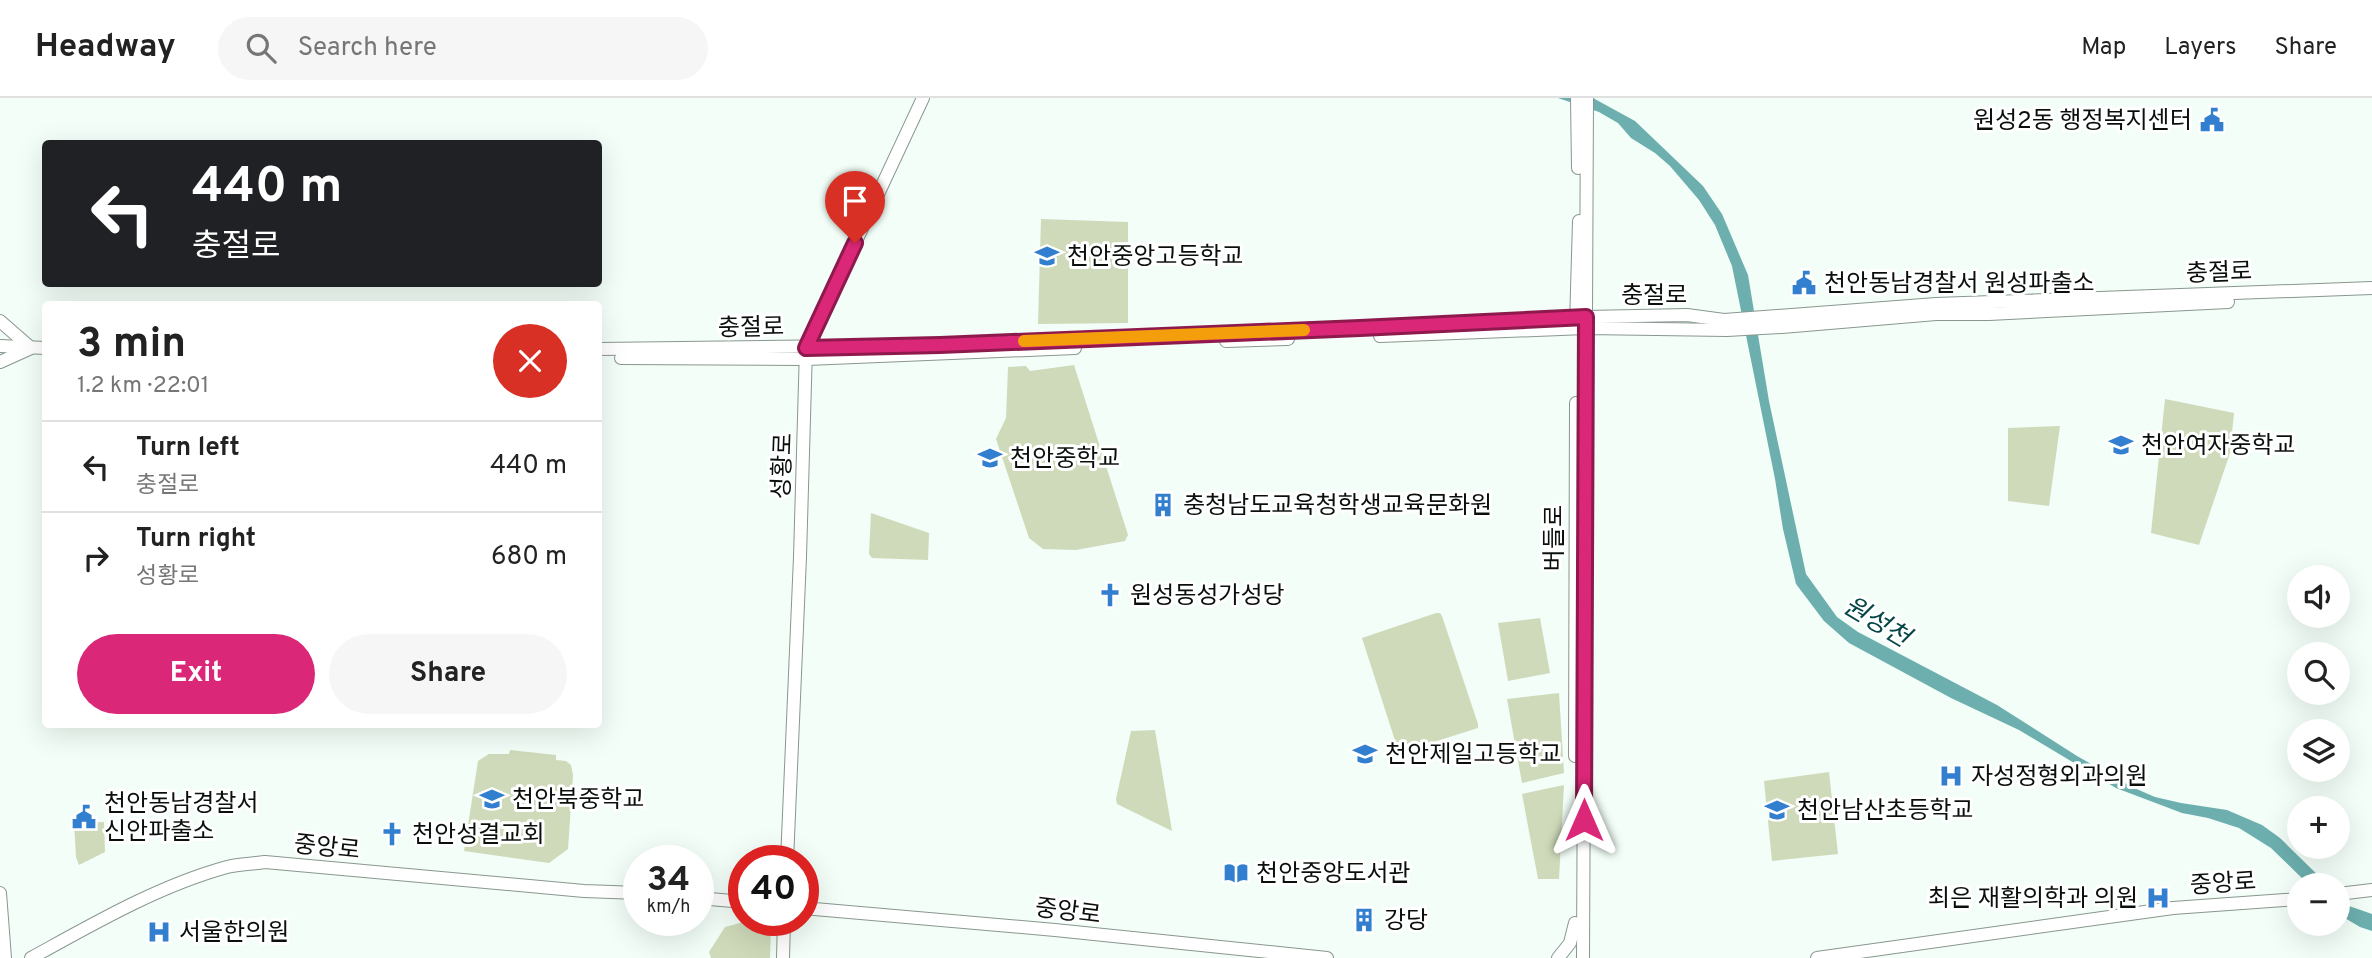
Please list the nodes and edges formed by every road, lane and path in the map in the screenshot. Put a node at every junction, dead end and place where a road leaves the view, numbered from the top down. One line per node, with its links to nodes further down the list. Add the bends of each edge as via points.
1 (923, 98): 14 (street, 성황로)
2 (1577, 98): 4 (street)
3 (1587, 98): 4 (street)
4 (1582, 121): 8 (street, 버들로)
5 (2372, 288): 9 (street, 충절로, via 1936,304)
6 (2372, 295): 9 (street, 충절로)
7 (0, 321): 11 (street)
8 (1581, 323): 9 (street, 충절로); 14 (street, 충절로); 25 (street, 버들로); 33 (street, 버들로)
9 (1772, 323)
10 (0, 346): 11 (street)
11 (31, 348): 12 (street); 16 (street)
12 (42, 348)
13 (602, 349): 14 (street, 충절로)
14 (806, 353): 15 (street, 충절로); 17 (street, 성황로)
15 (602, 358)
16 (0, 362)
17 (788, 845)
18 (2372, 890): 20 (street)
19 (623, 892): 28 (street, 중앙로, via 265,862 190,879)
20 (2350, 892)
21 (0, 894): 24 (street)
22 (2287, 900): 34 (street, 중앙로, via 2173,908)
23 (819, 909): 30 (street, 중앙로)
24 (0, 911): 27 (street)
25 (1575, 923): 31 (street, via 1570,943); 32 (street, 버들로)
26 (784, 936): 29 (street)
27 (5, 958)
28 (31, 958)
29 (783, 958)
30 (1327, 958)
31 (1559, 958)
32 (1576, 958)
33 (1583, 958)
34 (1817, 958)

